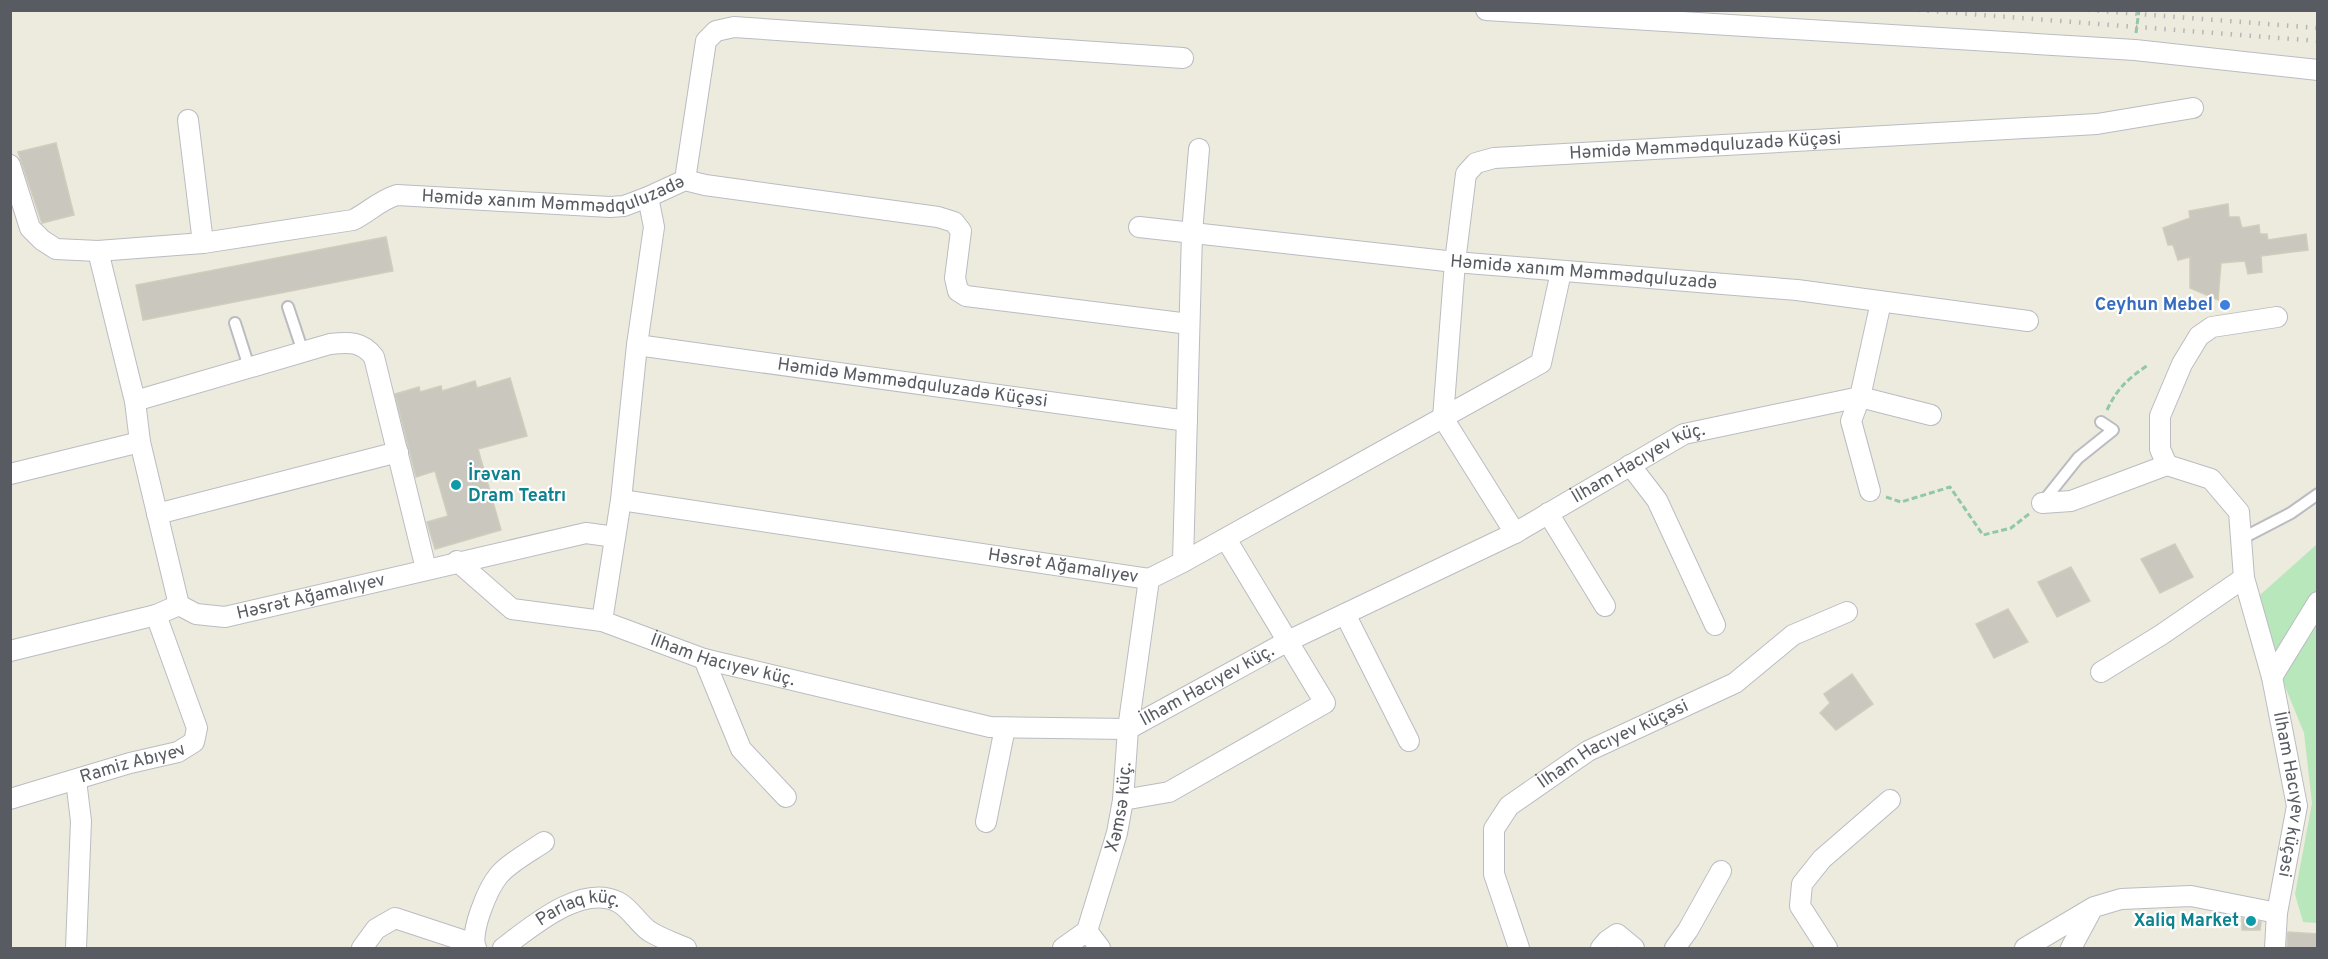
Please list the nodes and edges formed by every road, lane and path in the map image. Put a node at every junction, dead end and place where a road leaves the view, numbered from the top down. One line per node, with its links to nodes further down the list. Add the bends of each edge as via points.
1 (1486, 10): 4 (street, via 2135,50)
2 (734, 19): 3 (street); 9 (street, via 706,41)
3 (1183, 58)
4 (2318, 70)
5 (2193, 108): 15 (street, Həmidə Məmmədquluzadə Küçəsi, via 2097,124 1494,158 1476,163 1466,174)
6 (188, 120): 13 (street)
7 (1199, 149): 12 (street)
8 (10, 165): 14 (street, Həmidə xanım Məmmədquluzadə, via 30,228 42,240 56,249)
9 (685, 180): 10 (street, Həmidə xanım Məmmədquluzadə); 22 (street, Həmidə xanım Məmmədquluzadə, via 954,222 961,231 955,278 958,291 966,296)
10 (648, 197): 13 (street, Həmidə xanım Məmmədquluzadə, via 610,207 397,195 353,220); 23 (street, via 654,227)
11 (1139, 227): 12 (street, Həmidə xanım Məmmədquluzadə)
12 (1192, 234): 15 (street, Həmidə xanım Məmmədquluzadə); 22 (street)
13 (203, 243): 14 (street, Həmidə xanım Məmmədquluzadə)
14 (98, 251): 28 (street)
15 (1455, 262): 16 (street, Həmidə xanım Məmmədquluzadə); 30 (street, Həmidə Məmmədquluzadə Küçəsi)
16 (1561, 272): 17 (street, Həmidə xanım Məmmədquluzadə, via 1797,290); 30 (street, Həsrət Ağamalıyev, via 1540,363)
17 (1881, 302): 20 (street, Həmidə xanım Məmmədquluzadə); 27 (street)
18 (288, 307): 24 (lane)
19 (2277, 317): 36 (street, via 2212,327 2199,336 2182,364 2160,417 2160,449)
20 (2028, 321)
21 (235, 323): 26 (lane)
22 (1190, 324): 31 (street)
23 (637, 345): 31 (street, Həmidə Məmmədquluzadə Küçəsi); 40 (street)
24 (303, 352): 26 (street); 34 (street, via 330,344 353,342 367,346 374,357)
25 (2148, 365): 32 (path, via 2126,380)
26 (249, 367): 28 (street)
27 (1860, 398): 29 (street, İlham Hacıyev küç.); 35 (street, İlham Hacıyev küç., via 1684,434); 38 (street, via 1851,421)
28 (135, 401): 33 (street)
29 (1931, 415)
30 (1443, 418): 44 (street); 46 (street, Həsrət Ağamalıyev)
31 (1187, 421): 49 (street)
32 (2102, 422): 41 (lane, via 2113,430 2078,458)
33 (140, 442): 37 (street); 42 (street)
34 (398, 452): 42 (street); 50 (street)
35 (1630, 465): 43 (street, İlham Hacıyev küç.); 60 (street, via 1657,500)
36 (2167, 465): 41 (street, via 2071,501); 47 (street, İlham Hacıyev küçəsi, via 2211,479 2240,512)
37 (10, 474)
38 (1870, 491): 41 (path, via 1901,502 1950,487 1983,535 2011,528)
39 (2318, 494): 47 (lane)
40 (621, 500): 45 (street); 52 (street, Həsrət Ağamalıyev)
41 (2042, 503)
42 (157, 513): 54 (street)
43 (1548, 513): 44 (street, İlham Hacıyev küç.); 55 (street)
44 (1515, 532): 57 (street, İlham Hacıyev küç.)
45 (615, 537): 48 (street, Həsrət Ağamalıyev, via 586,533); 59 (street)
46 (1226, 539): 49 (street, Həsrət Ağamalıyev); 61 (street)
47 (2241, 539): 51 (street, İlham Hacıyev küçəsi)
48 (458, 561): 50 (street, Həsrət Ağamalıyev); 59 (street, İlham Hacıyev küç., via 512,609)
49 (1183, 562): 52 (street, Həsrət Ağamalıyev)
50 (426, 569): 54 (street, Həsrət Ağamalıyev, via 225,617 196,614)
51 (2244, 578): 64 (street); 65 (street, İlham Hacıyev küçəsi)
52 (1149, 579): 67 (street, Xəmsə küç.)
53 (2318, 602): 65 (street)
54 (179, 605): 58 (street)
55 (1605, 606)
56 (1847, 612): 87 (street, İlham Hacıyev küçəsi, via 1793,635 1735,682 1588,751 1509,806 1494,829 1494,874)
57 (1345, 614): 61 (street, İlham Hacıyev küç.); 68 (street)
58 (156, 615): 62 (street); 69 (street, Ramiz Abıyev, via 197,728 194,742 178,752)
59 (602, 621): 63 (street, İlham Hacıyev küç.)
60 (1715, 625)
61 (1288, 641): 67 (street, İlham Hacıyev küç.); 72 (street, via 1324,703 1169,792)
62 (10, 651)
63 (704, 659): 66 (street, İlham Hacıyev küç.); 70 (street, via 741,749)
64 (2102, 672)
65 (2272, 677): 78 (street, İlham Hacıyev küçəsi, via 2297,806)
66 (1005, 728): 67 (street, İlham Hacıyev küç.); 74 (street)
67 (1128, 729): 72 (street, Xəmsə küç.)
68 (1409, 741)
69 (76, 780): 71 (street, Ramiz Abıyev); 81 (street, via 81,821)
70 (786, 797)
71 (10, 799)
72 (1123, 800): 79 (street, Xəmsə küç.)
73 (1890, 800): 91 (street, via 1822,859 1802,884 1800,906)
74 (986, 822)
75 (544, 842): 80 (street, via 499,874 476,924)
76 (1721, 871): 90 (street)
77 (2094, 907): 78 (street, via 2121,899 2191,896); 92 (street); 93 (street)
78 (2277, 914): 94 (street, İlham Hacıyev küçəsi)
79 (1087, 931): 85 (street); 86 (street)
80 (475, 946): 82 (street, via 395,918 376,929)
81 (76, 948)
82 (362, 948)
83 (503, 948): 84 (street, Parlaq küç., via 546,915 600,897 619,902 649,931)
84 (687, 948)
85 (1063, 948)
86 (1100, 948)
87 (1519, 948)
88 (1601, 948): 89 (street, via 1617,934)
89 (1634, 948)
90 (1675, 948)
91 (1827, 948)
92 (2025, 948)
93 (2071, 948)
94 (2275, 948)

